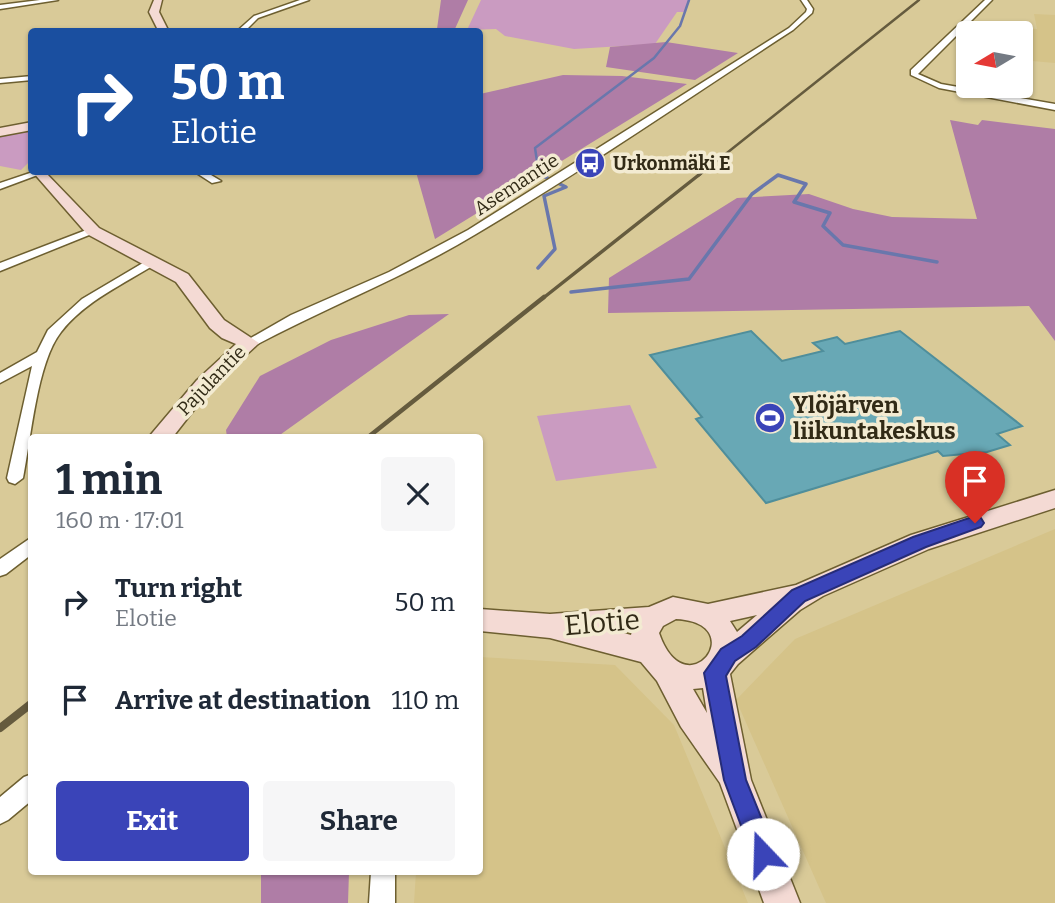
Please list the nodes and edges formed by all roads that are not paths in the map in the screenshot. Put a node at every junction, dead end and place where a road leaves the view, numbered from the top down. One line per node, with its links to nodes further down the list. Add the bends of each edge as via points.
1 (55, 0): 7 (street)
2 (168, 0): 6 (street)
3 (306, 0): 9 (street, via 256,17)
4 (804, 0): 23 (street, Asemantie, via 809,13 791,29 472,232)
5 (989, 0): 12 (street, via 915,75 939,86)
6 (157, 3): 8 (street, via 155,17)
7 (0, 7)
8 (162, 28)
9 (244, 28)
10 (28, 78): 11 (street)
11 (0, 81)
12 (1055, 107)
13 (28, 127): 14 (street)
14 (0, 132)
15 (30, 175): 19 (street)
16 (41, 175): 20 (street, Pajulantie)
17 (205, 175): 18 (street)
18 (216, 181)
19 (0, 186)
20 (93, 231): 21 (street, Pajulantie); 22 (street)
21 (153, 261): 23 (street, Pajulantie, via 190,286 217,324); 24 (street, via 63,322)
22 (0, 267)
23 (249, 343): 26 (street, Pajulantie, via 204,384)
24 (41, 355): 25 (street); 27 (street)
25 (0, 379)
26 (162, 434)
27 (15, 478)
28 (1055, 499): 31 (street, via 920,542)
29 (28, 547): 30 (street)
30 (0, 569)
31 (799, 595): 32 (street); 37 (street)
32 (708, 615): 33 (street, via 673,608); 37 (street, via 725,633)
33 (653, 618): 35 (street, Elotie); 36 (main road, via 645,633)
34 (483, 620): 35 (street, Elotie)
35 (550, 626): 36 (street, Elotie)
36 (658, 662): 37 (street, via 684,678 701,678); 38 (street)
37 (721, 664): 38 (street)
38 (735, 780): 43 (street)
39 (28, 788): 40 (street)
40 (0, 812)
41 (383, 875): 42 (street)
42 (382, 903)
43 (782, 903)

